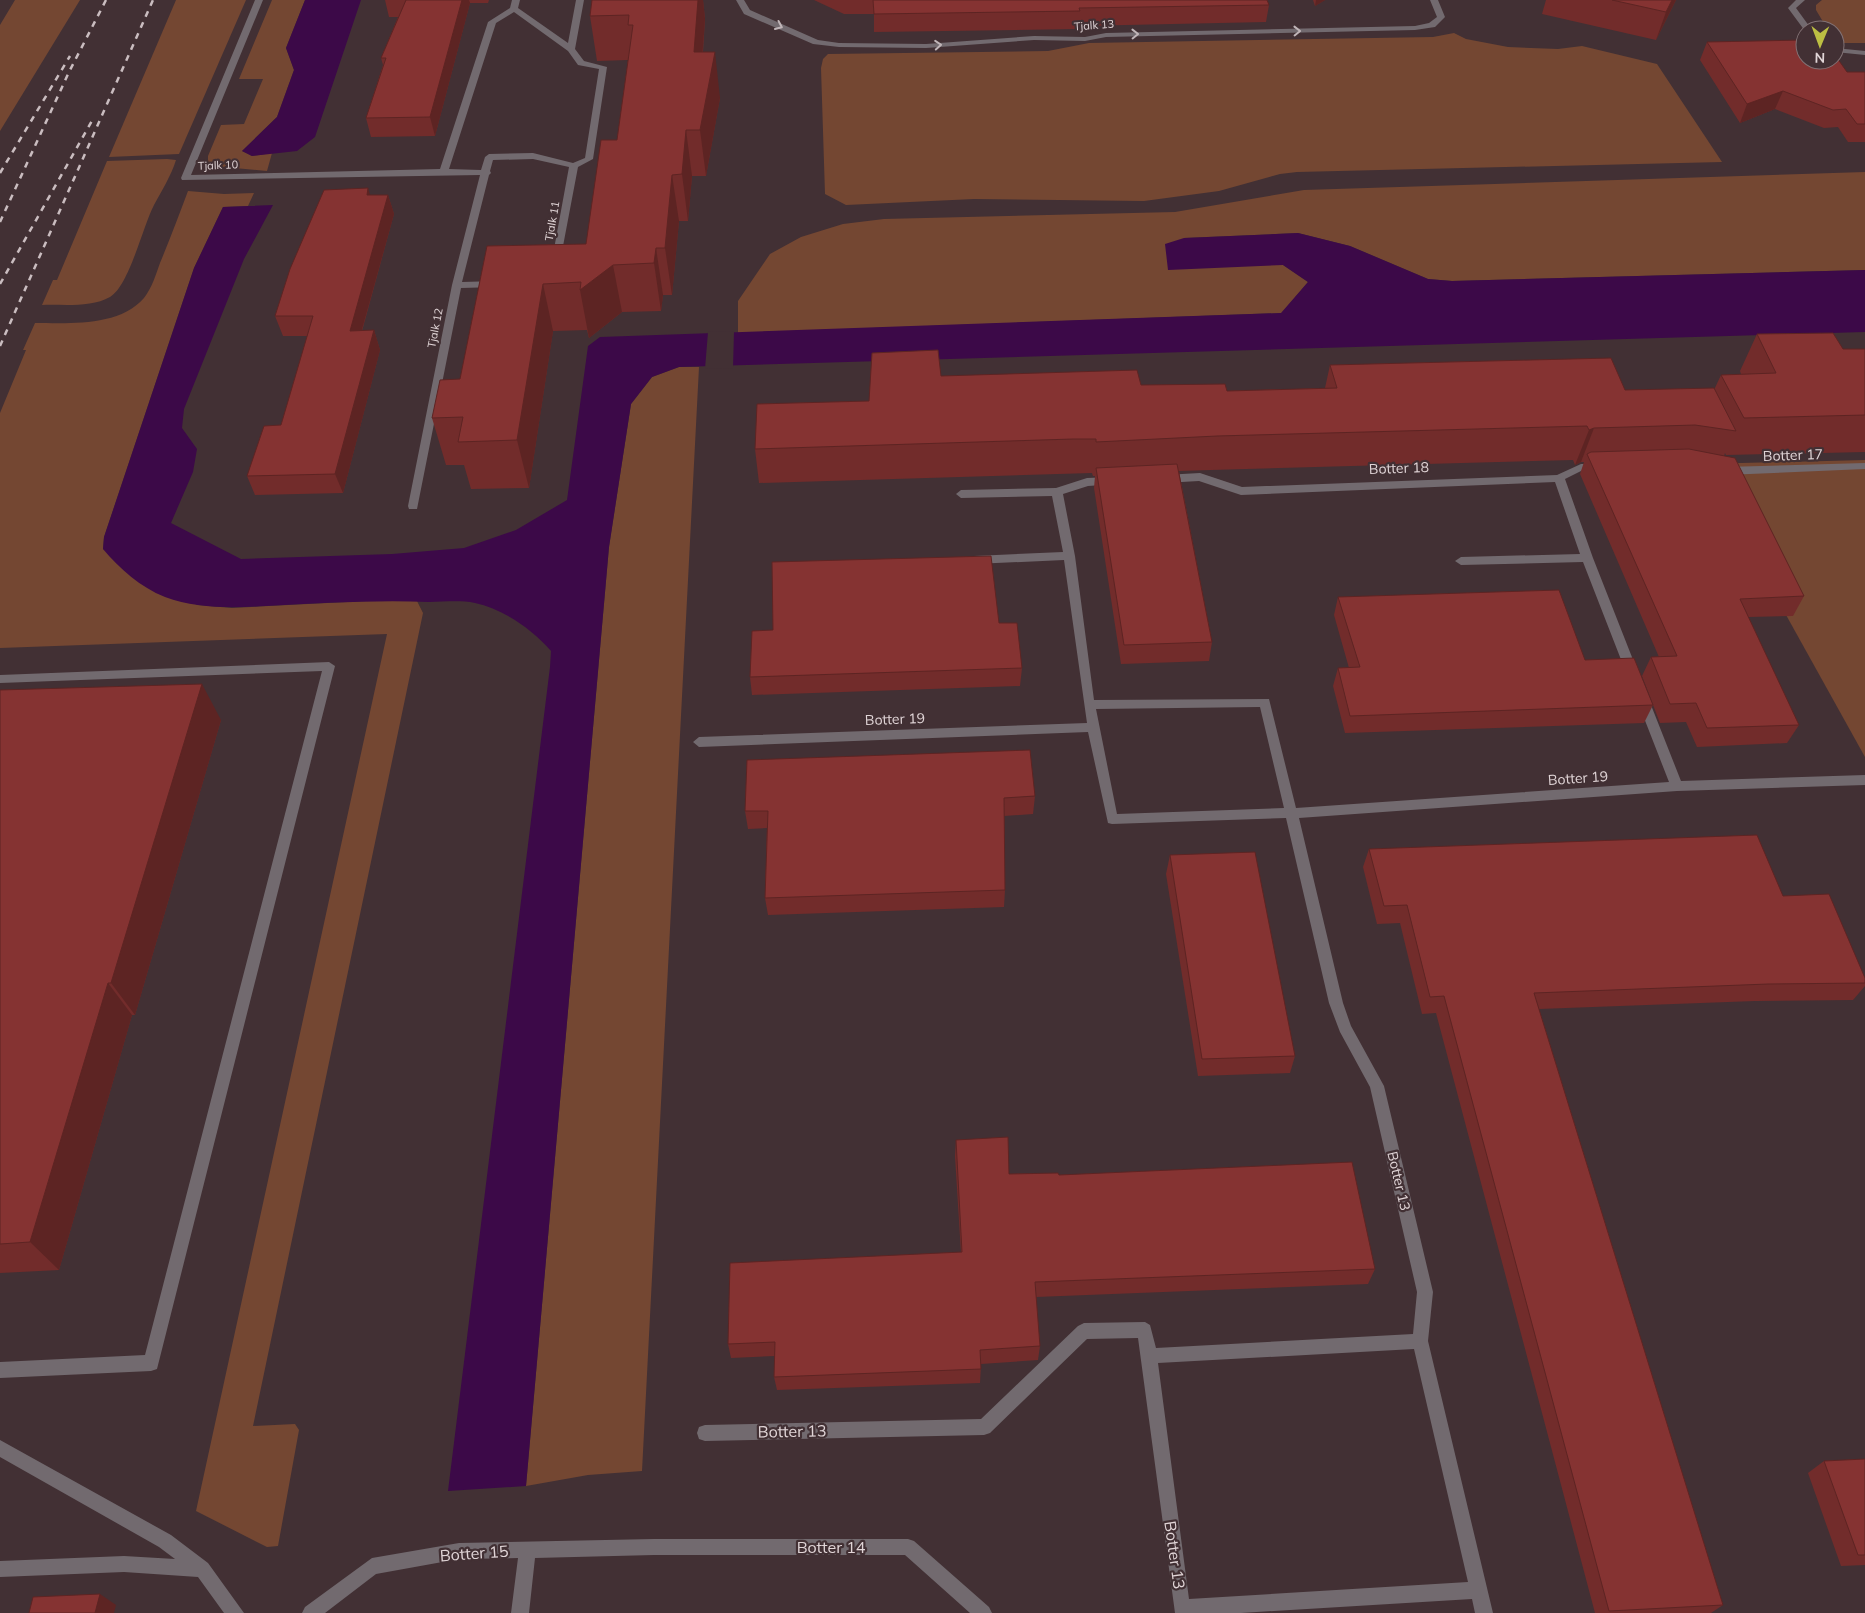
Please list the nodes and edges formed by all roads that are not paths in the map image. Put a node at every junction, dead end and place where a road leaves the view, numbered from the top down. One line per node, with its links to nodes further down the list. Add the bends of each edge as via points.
1 (258, 0): 12 (street, Tjalk 10, via 185,178)
2 (580, 0): 8 (street)
3 (740, 0): 4 (street, Tjalk 13, one-way to 4, via 747,12 816,42 926,46 1106,35 1416,28 1432,25 1441,17)
4 (1434, 0)
5 (1800, 0): 7 (street, via 1792,8)
6 (515, 4): 8 (street); 12 (street, via 492,22)
7 (1801, 20)
8 (572, 49): 11 (street, via 581,63 603,67 589,159)
9 (1845, 51): 10 (street)
10 (1865, 53)
11 (574, 166): 13 (street, Tjalk 12, via 533,156 489,157); 14 (street, Tjalk 11)
12 (444, 172): 13 (street, Tjalk 10)
13 (487, 173): 16 (street, Tjalk 12)
14 (556, 268)
15 (507, 283): 16 (street)
16 (457, 285): 25 (street, Tjalk 12)
17 (1610, 466): 20 (street, Botter 18, via 1581,467)
18 (1865, 466): 19 (street, Botter 17)
19 (1718, 471)
20 (1559, 478): 21 (street, Botter 18, via 1241,491 1200,477); 27 (street)
21 (1153, 479)
22 (1125, 480): 23 (street, via 1087,482)
23 (1057, 492): 24 (street); 26 (street, Botter 19)
24 (961, 494)
25 (413, 506)
26 (1069, 556): 28 (street); 31 (street, Botter 19)
27 (1587, 558): 29 (street); 35 (street)
28 (967, 561)
29 (1460, 561)
30 (0, 679): 39 (street, via 329,666 151,1363)
31 (1089, 705): 32 (street, Botter 19); 36 (street, via 1265,702)
32 (1093, 727): 33 (street, Botter 19); 36 (street, Botter 19, via 1112,819)
33 (699, 742)
34 (1865, 780): 35 (street, Botter 19)
35 (1677, 786): 36 (street, Botter 19)
36 (1293, 812): 37 (street, Botter 13, via 1336,1003 1345,1028 1380,1096 1426,1292)
37 (1420, 1341): 38 (street); 46 (street, Botter 13)
38 (1148, 1356): 40 (street, Botter 13, via 1145,1330 1084,1331 984,1427); 46 (street, Botter 13, via 1182,1608)
39 (0, 1370)
40 (705, 1432)
41 (0, 1448): 45 (street, via 166,1541)
42 (654, 1547): 43 (street, Botter 15); 50 (street, Botter 14, via 908,1547)
43 (527, 1550): 48 (street, Botter 15, via 459,1551 372,1566); 49 (street)
44 (0, 1569): 45 (street, via 124,1564)
45 (202, 1569): 47 (street)
46 (1479, 1590): 51 (street, Botter 13)
47 (236, 1613)
48 (311, 1613)
49 (520, 1613)
50 (983, 1613)
51 (1484, 1613)

